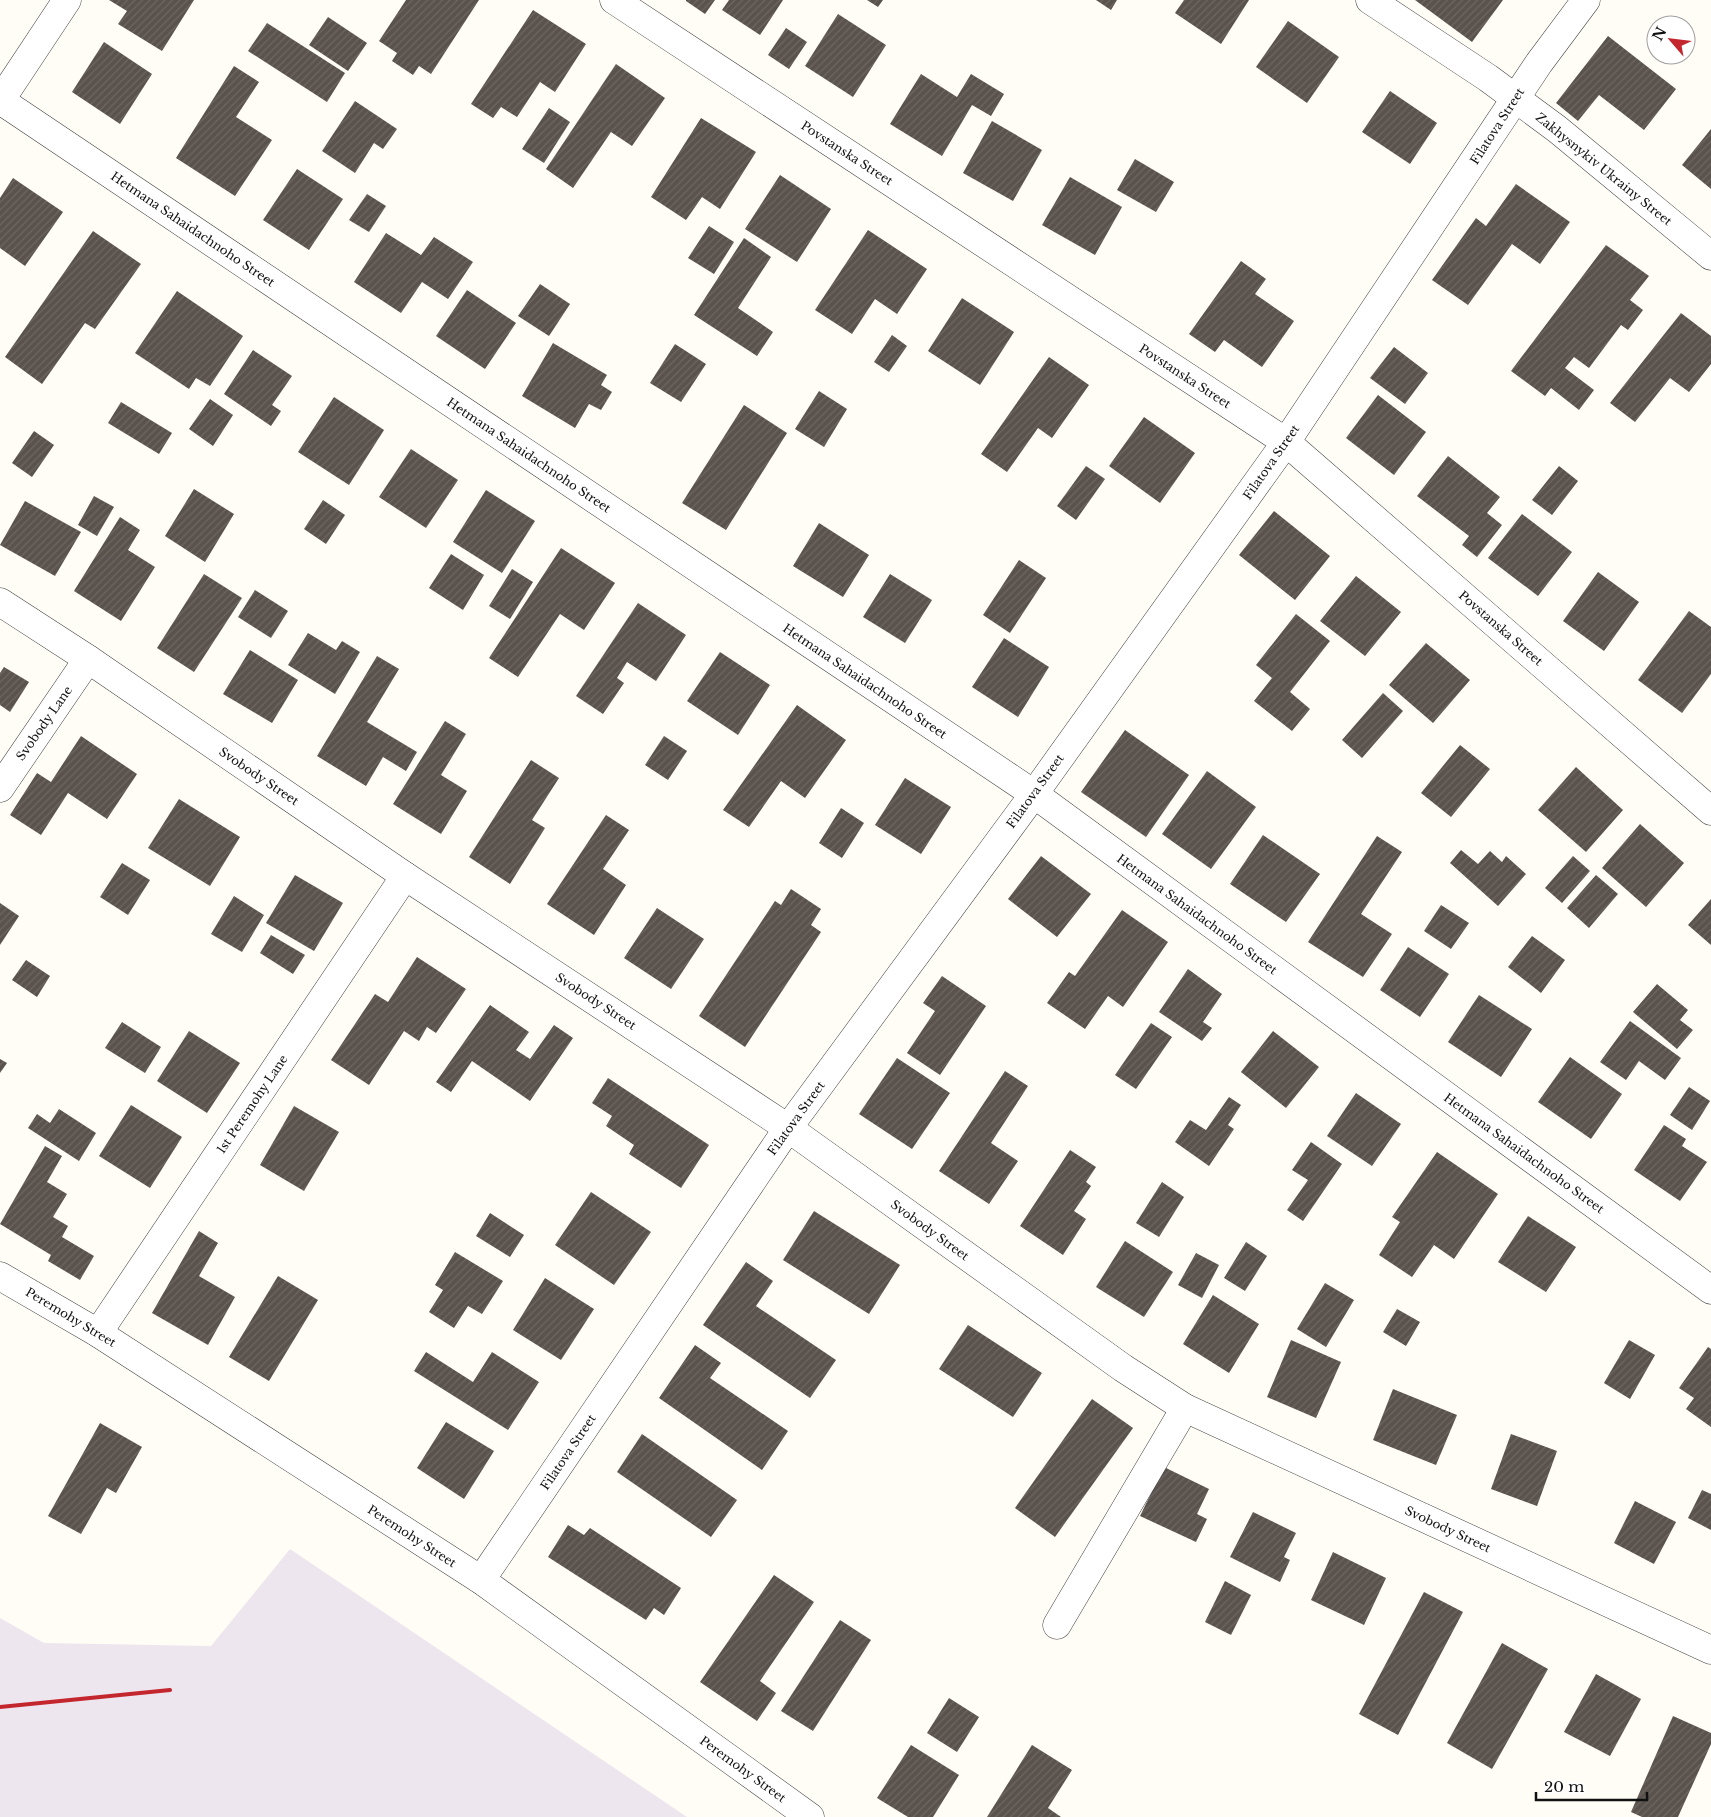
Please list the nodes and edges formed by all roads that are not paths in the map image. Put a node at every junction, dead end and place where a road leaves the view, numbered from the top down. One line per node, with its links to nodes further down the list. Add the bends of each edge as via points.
1 (67, 0): 6 (street)
2 (614, 0): 8 (street, Povstanska Street)
3 (1370, 0): 5 (street, Zakhysnykiv Ukrainy Street)
4 (1586, 0): 5 (street, Filatova Street)
5 (1515, 99): 7 (street, Zakhysnykiv Ukrainy Street); 8 (street, Filatova Street)
6 (0, 100): 12 (street, Hetmana Sahaidachnoho Street)
7 (1711, 256)
8 (1286, 442): 12 (street, Filatova Street); 13 (street, Povstanska Street)
9 (0, 602): 10 (street, Svobody Street)
10 (88, 659): 11 (street, Svobody Lane); 14 (street, Svobody Street)
11 (0, 788)
12 (1034, 794): 15 (street, Filatova Street); 17 (street, Hetmana Sahaidachnoho Street)
13 (1711, 811)
14 (405, 876): 15 (street, Svobody Street); 18 (street, 1st Peremohy Lane)
15 (788, 1128): 19 (street, Svobody Street, via 1122,1368); 20 (street, Filatova Street)
16 (0, 1276): 18 (street, Peremohy Street)
17 (1711, 1290)
18 (98, 1333): 20 (street, Peremohy Street)
19 (1186, 1408): 21 (street); 22 (street, Svobody Street)
20 (481, 1580): 23 (street, Peremohy Street)
21 (1057, 1625)
22 (1711, 1650)
23 (810, 1817)

